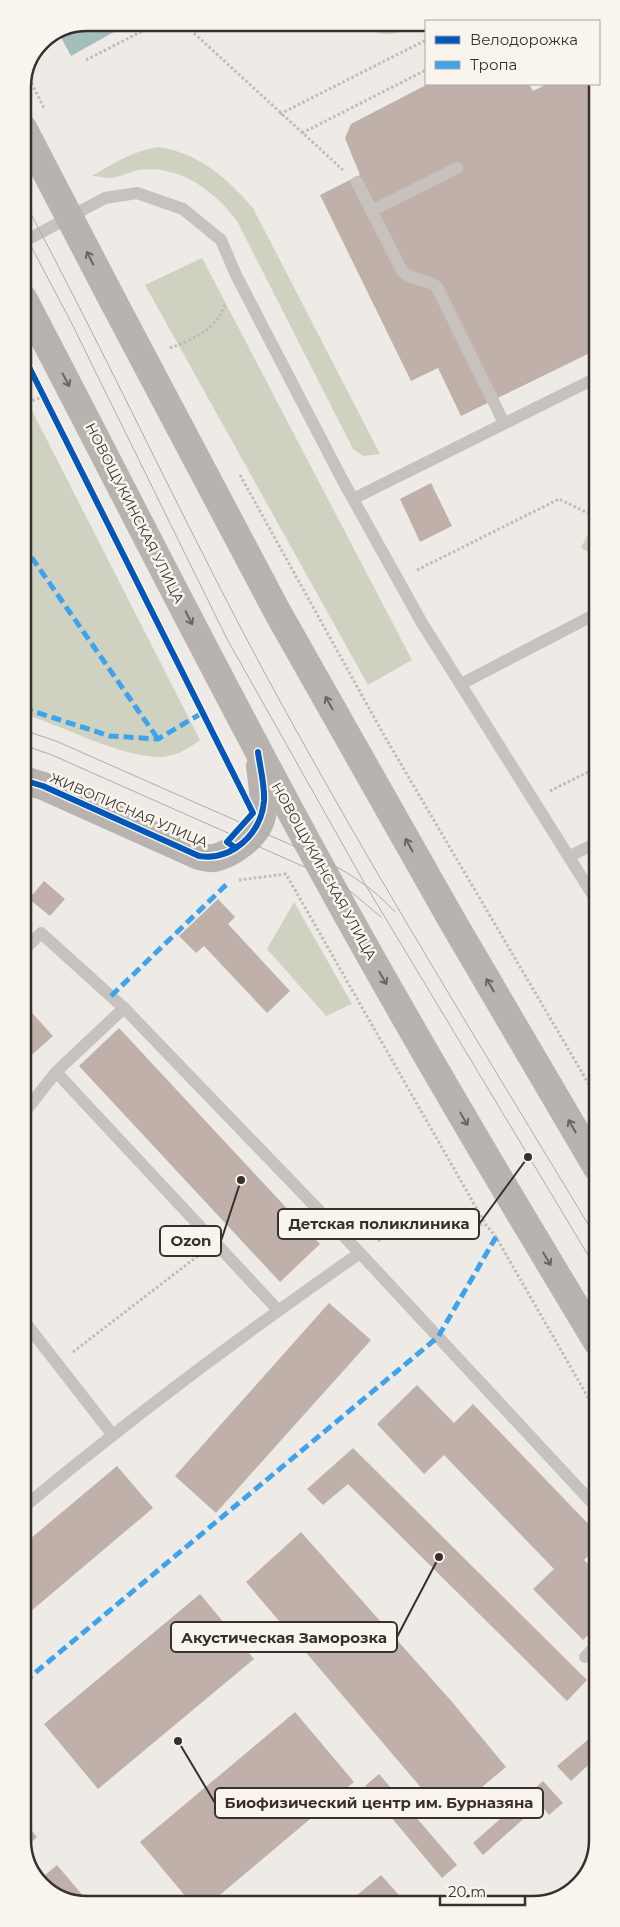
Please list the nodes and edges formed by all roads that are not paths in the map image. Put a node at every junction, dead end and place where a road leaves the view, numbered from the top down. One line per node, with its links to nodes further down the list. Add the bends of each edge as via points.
1 (31, 143): 21 (main road, one-way to 1, bridge, via 454,924 278,612)
2 (456, 168): 4 (lane)
3 (357, 182): 4 (lane)
4 (371, 211): 8 (lane, via 402,271 412,279 437,287)
5 (31, 238): 9 (lane, via 105,198 137,193 183,209 221,240 236,275)
6 (31, 313): 12 (main road, НОВОЩУКИНСКАЯ УЛИЦА, one-way to 12)
7 (589, 381): 8 (lane)
8 (504, 423): 9 (lane)
9 (353, 499): 11 (lane, via 422,623)
10 (589, 618): 11 (lane)
11 (461, 684): 15 (lane)
12 (258, 752): 13 (main road, ЖИВОПИСНАЯ УЛИЦА, via 264,800 260,821 236,848 213,858 199,856); 24 (main road, НОВОЩУКИНСКАЯ УЛИЦА, one-way to 24, via 423,1048)
13 (31, 782)
14 (589, 846): 15 (lane)
15 (570, 856): 16 (lane)
16 (589, 888)
17 (31, 943): 18 (lane, via 41,933)
18 (124, 1008): 19 (lane); 22 (lane)
19 (56, 1072): 20 (lane); 23 (lane)
20 (31, 1104)
21 (589, 1154)
22 (360, 1253): 23 (lane); 27 (lane)
23 (278, 1310): 26 (lane)
24 (589, 1328)
25 (31, 1330): 26 (lane)
26 (112, 1434): 28 (lane)
27 (589, 1499)
28 (31, 1501)
29 (589, 1653): 30 (lane)
30 (585, 1657)

